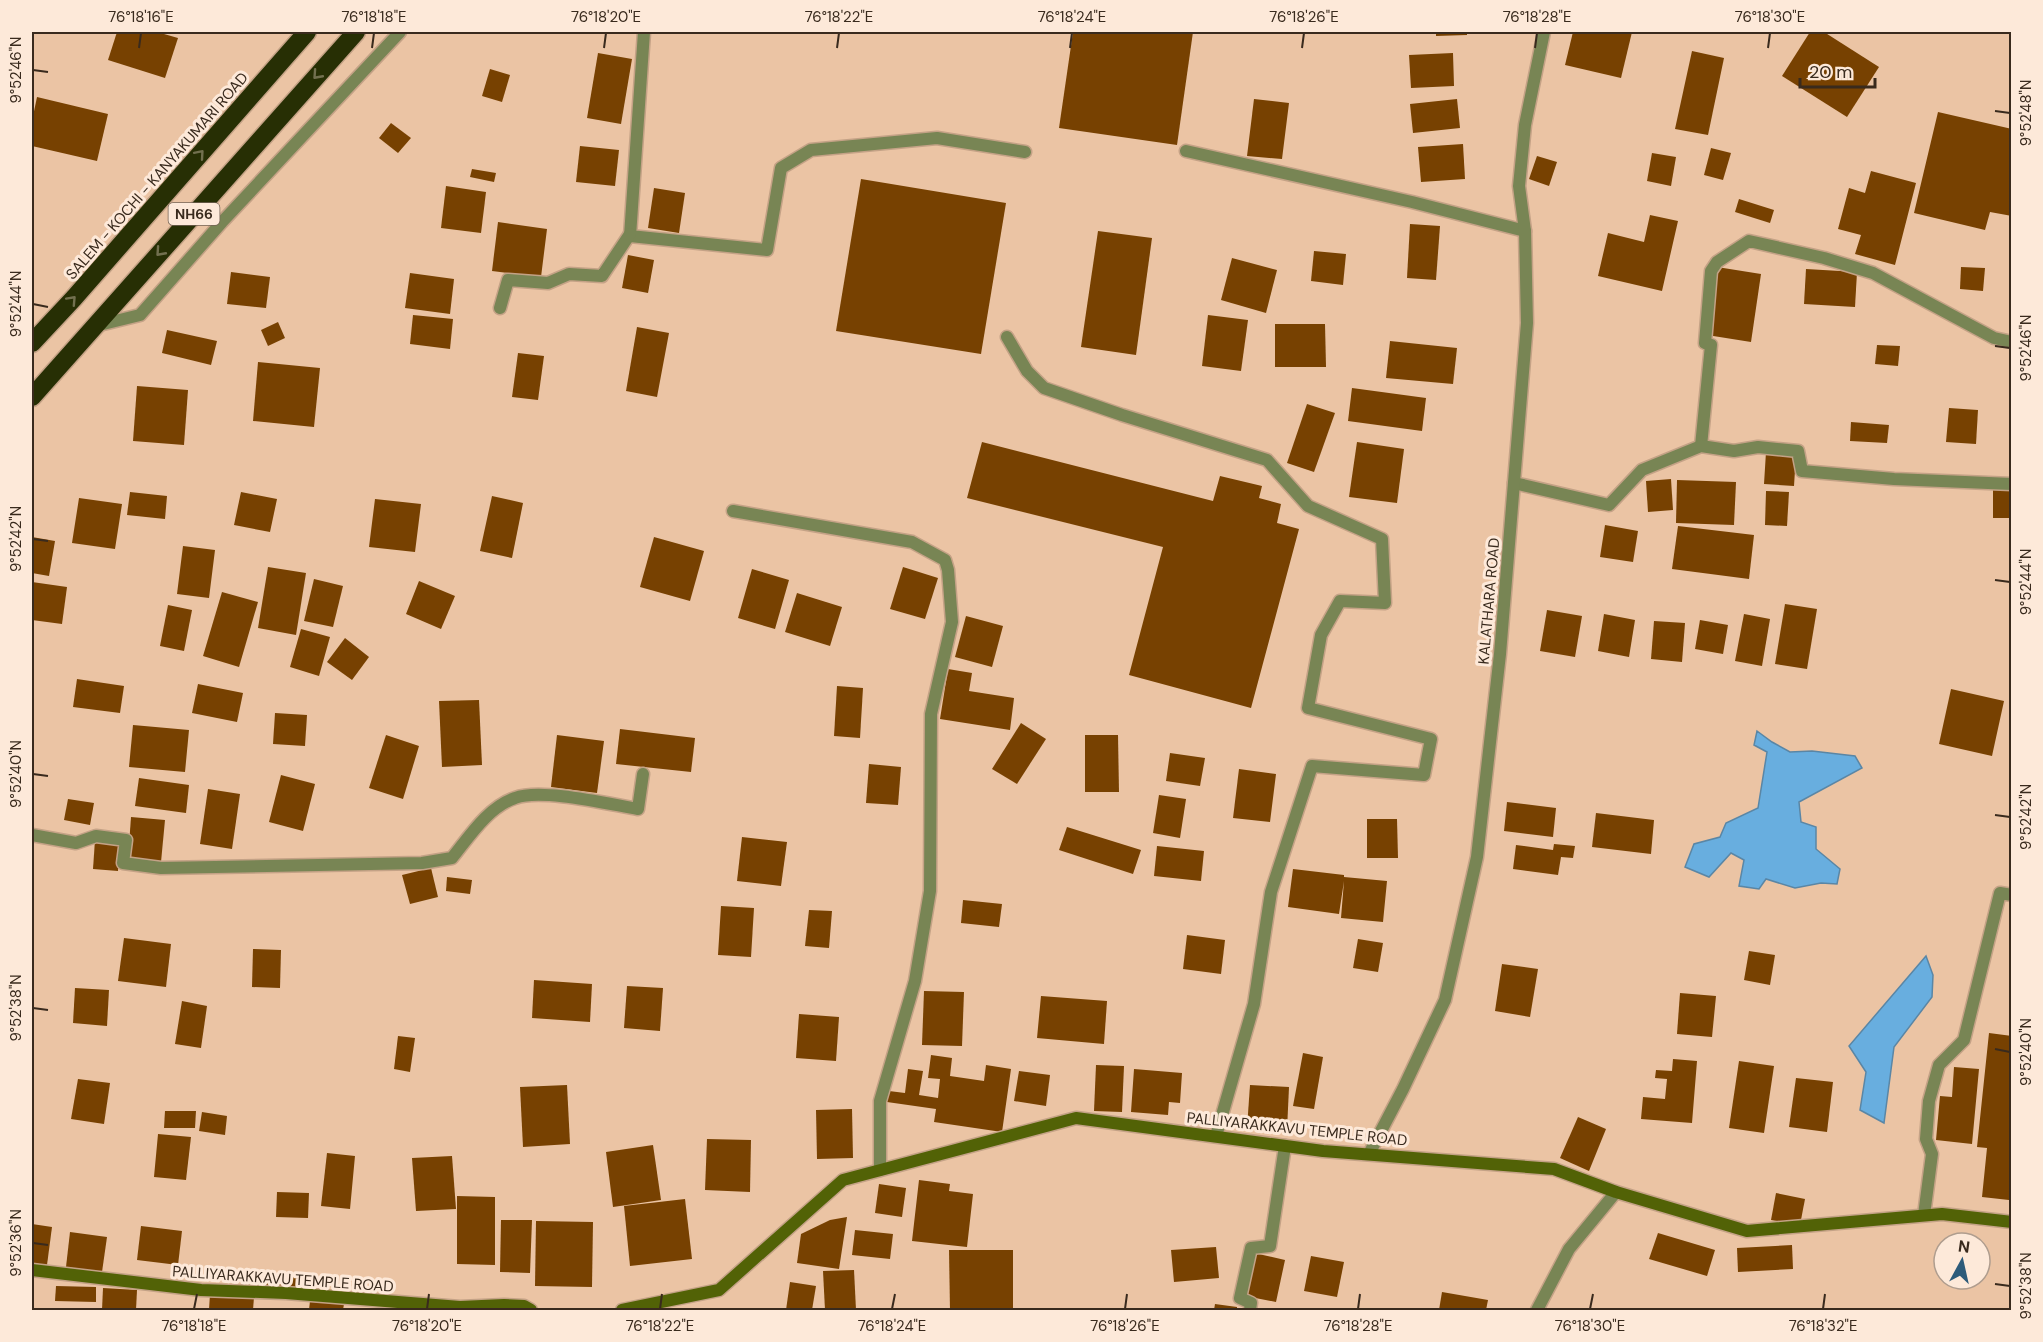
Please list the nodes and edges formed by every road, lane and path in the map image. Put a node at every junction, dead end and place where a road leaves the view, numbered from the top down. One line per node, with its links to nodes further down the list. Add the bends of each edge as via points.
1 (307, 32): 14 (highway, SALEM - KOCHI - KANYAKUMARI ROAD / NH66, one-way to 1)
2 (356, 32): 11 (highway, NH66, one-way to 11)
3 (400, 32): 11 (street, via 140,315)
4 (644, 32): 9 (street)
5 (1544, 32): 8 (street, KALATHARA ROAD, via 1525,125 1519,186)
6 (1186, 151): 8 (street)
7 (1025, 152): 9 (street, via 937,138 811,150 781,168 767,250)
8 (1524, 231): 17 (street, KALATHARA ROAD, via 1527,323)
9 (630, 234): 10 (street, via 602,276 569,274 549,283 508,280)
10 (500, 308)
11 (93, 326): 15 (highway, NH66)
12 (1007, 338): 23 (street, via 1027,371 1044,388 1267,460 1308,506 1382,539 1385,603 1341,601 1321,635 1308,708 1431,739 1424,775 1312,766 1271,892 1254,1004)
13 (2012, 342): 16 (street, via 1994,338 1873,273 1749,241 1717,262 1711,271 1705,343 1711,345)
14 (32, 343)
15 (32, 397)
16 (1701, 446): 17 (street, via 1642,470 1609,505); 18 (street, via 1797,452 1802,471)
17 (1514, 483): 25 (street, KALATHARA ROAD, via 1477,857 1445,1000)
18 (2012, 484)
19 (733, 510): 26 (street, via 912,542 945,560 948,570 952,622 931,714 930,891 915,981 880,1101)
20 (643, 774): 21 (street, via 638,809 535,793 513,798 478,825 452,858 422,863 160,868 123,863 126,840 96,836 76,843)
21 (32, 835)
22 (2012, 895): 28 (street, via 2001,893 1964,1040 1939,1065 1936,1074 1929,1101 1926,1139 1932,1154)
23 (1216, 1136): 24 (street, PALLIYARAKKAVU TEMPLE ROAD); 26 (street, PALLIYARAKKAVU TEMPLE ROAD, via 1076,1118)
24 (1285, 1146): 25 (street, PALLIYARAKKAVU TEMPLE ROAD); 33 (street, via 1270,1246 1251,1248 1242,1288 1240,1298 1251,1303)
25 (1369, 1154): 27 (street, PALLIYARAKKAVU TEMPLE ROAD, via 1554,1169)
26 (880, 1170): 32 (street, PALLIYARAKKAVU TEMPLE ROAD, via 843,1180 719,1290)
27 (1616, 1192): 28 (street, PALLIYARAKKAVU TEMPLE ROAD, via 1747,1231); 34 (street, via 1569,1249)
28 (1924, 1215): 29 (street, PALLIYARAKKAVU TEMPLE ROAD)
29 (2012, 1222)
30 (32, 1270): 31 (street, PALLIYARAKKAVU TEMPLE ROAD, via 201,1290 460,1307 524,1306)
31 (531, 1311)
32 (622, 1311)
33 (1250, 1311)
34 (1537, 1311)

